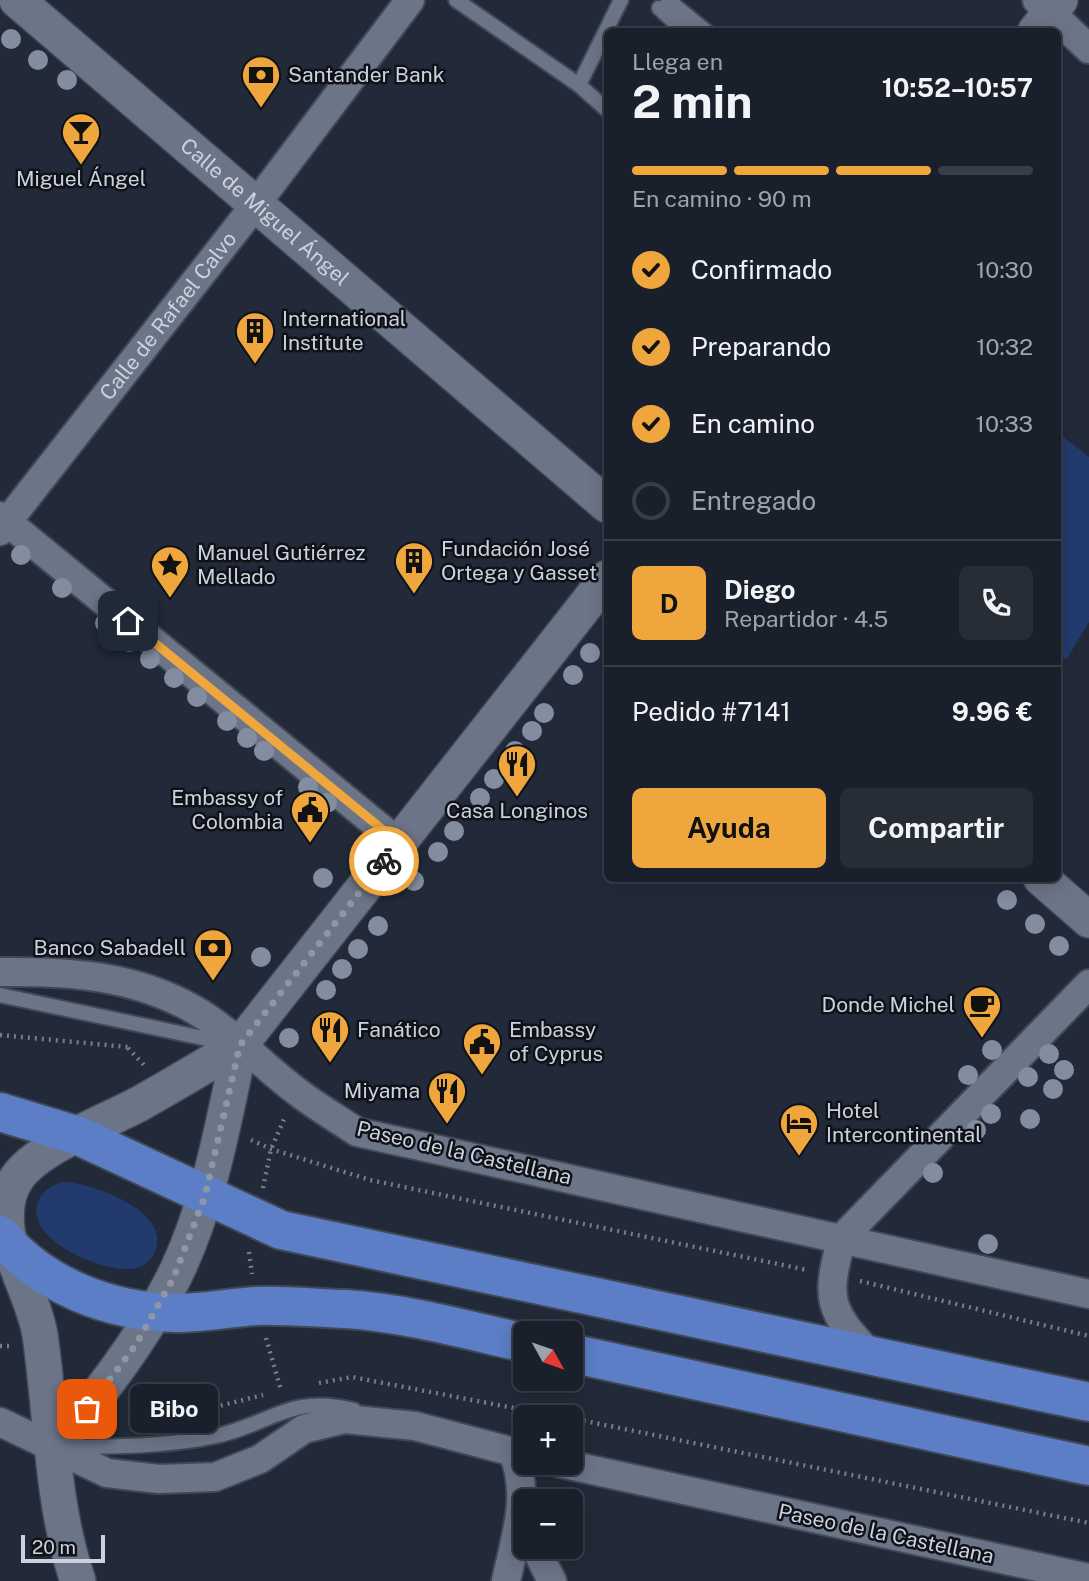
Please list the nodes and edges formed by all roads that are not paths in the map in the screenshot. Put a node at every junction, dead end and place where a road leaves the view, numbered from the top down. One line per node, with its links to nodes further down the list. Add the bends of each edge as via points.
1 (17, 0): 14 (street, Calle de Miguel Ángel)
2 (410, 0): 14 (street, Calle de Rafael Calvo)
3 (456, 0): 12 (lane)
4 (621, 0): 7 (lane)
5 (664, 4): 8 (lane); 9 (lane)
6 (1045, 11): 11 (street)
7 (607, 28)
8 (682, 28)
9 (701, 28)
10 (604, 34): 12 (lane)
11 (1089, 49)
12 (579, 85): 13 (lane)
13 (604, 107)
14 (256, 204): 15 (street, Calle de Miguel Ángel); 16 (street, Calle de Rafael Calvo)
15 (604, 502)
16 (2, 523): 18 (street)
17 (604, 582): 18 (street)
18 (399, 843): 24 (street)
19 (1046, 882): 20 (street)
20 (1089, 920)
21 (0, 972): 24 (street, Paseo de la Castellana, via 64,971 124,982 194,1010)
22 (1089, 984): 28 (street)
23 (0, 995): 24 (lane)
24 (240, 1045): 26 (street); 27 (street); 28 (street, Paseo de la Castellana, via 299,1094 357,1132)
25 (0, 1112): 26 (highway)
26 (79, 1136): 27 (highway); 29 (street, via 43,1153 19,1175 6,1211)
27 (205, 1196): 31 (street); 34 (highway, via 267,1225 310,1237)
28 (842, 1238): 30 (street, Paseo de la Castellana); 34 (street, via 832,1275 834,1309)
29 (5, 1242): 31 (highway, via 89,1298); 38 (street, via 39,1333)
30 (1089, 1294)
31 (155, 1312): 32 (highway, via 259,1306 350,1309); 38 (street, via 112,1378)
32 (513, 1340)
33 (583, 1356): 40 (highway)
34 (872, 1356): 35 (highway)
35 (1089, 1402)
36 (0, 1422): 38 (street)
37 (415, 1426): 38 (lane, via 336,1406 309,1405 219,1436 172,1444); 38 (street, via 345,1419 304,1429 260,1459 215,1477 159,1479 107,1473); 39 (street)
38 (55, 1447): 45 (street, via 65,1539)
39 (513, 1452)
40 (1089, 1466)
41 (583, 1468): 44 (street, Paseo de la Castellana)
42 (513, 1556): 46 (street)
43 (541, 1559): 47 (street)
44 (1089, 1578)
45 (78, 1581)
46 (506, 1581)
47 (552, 1581)

